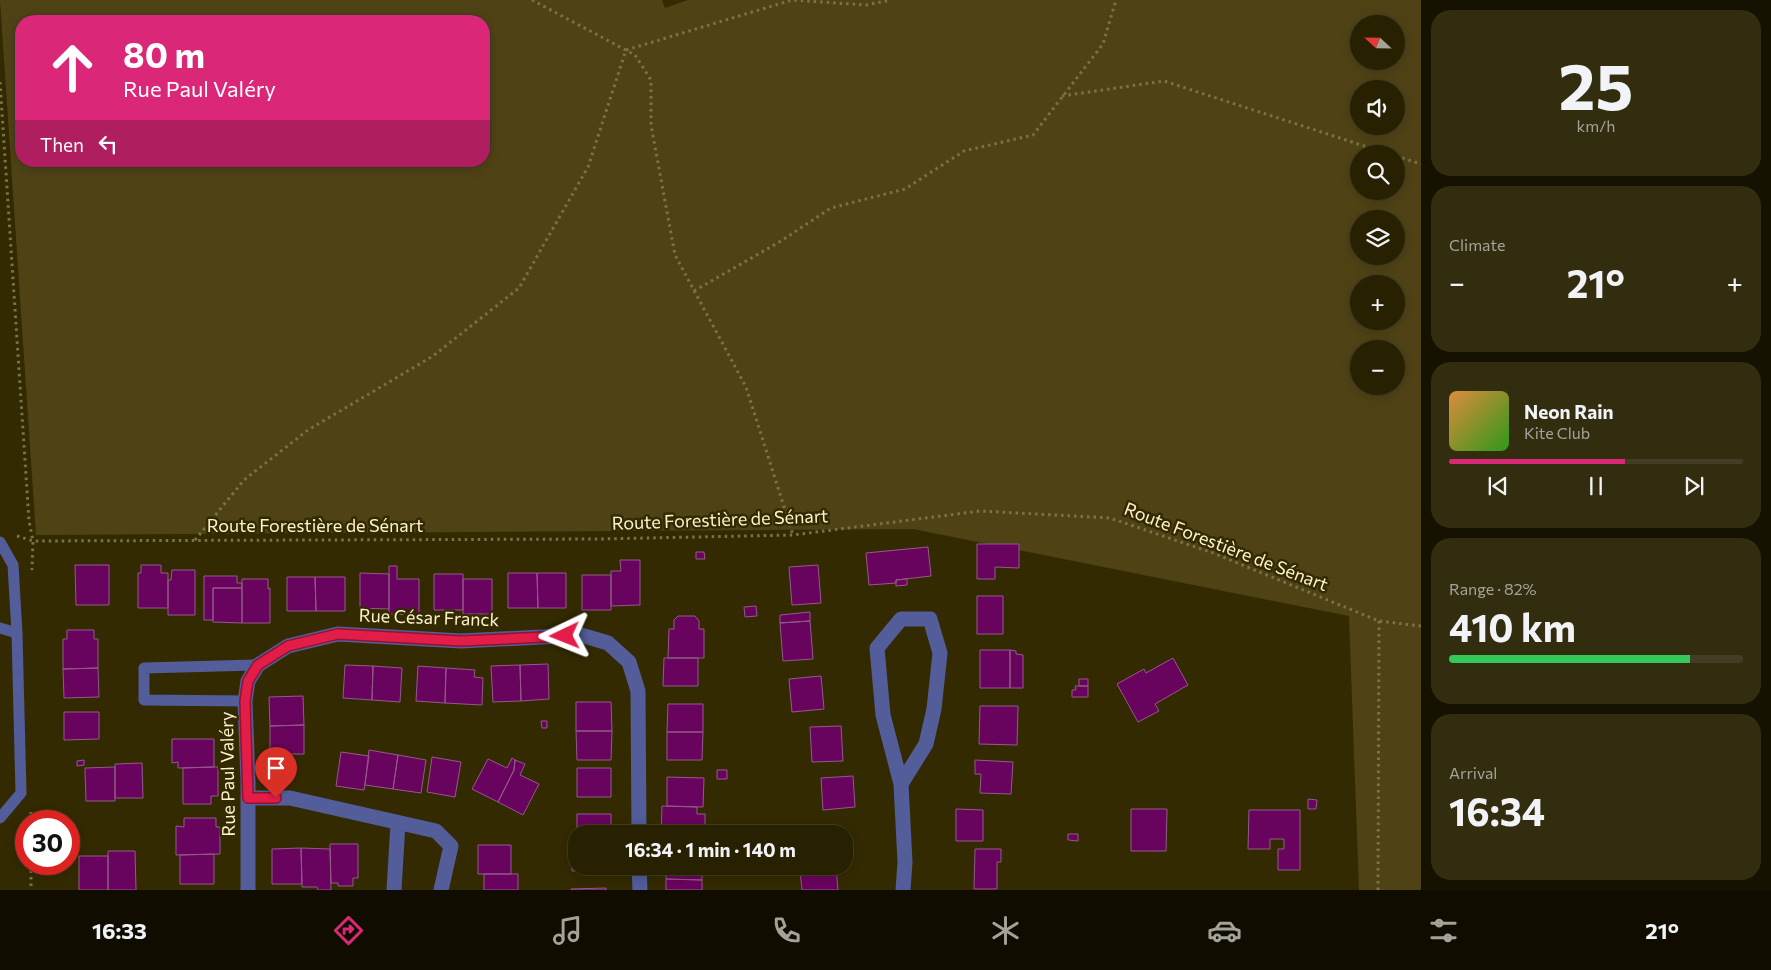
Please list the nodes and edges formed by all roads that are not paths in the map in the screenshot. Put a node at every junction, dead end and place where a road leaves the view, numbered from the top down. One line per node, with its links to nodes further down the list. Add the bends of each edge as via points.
1 (0, 542): 3 (lane, via 13,565)
2 (0, 628): 3 (lane)
3 (17, 633): 8 (lane, via 21,793)
4 (258, 665): 5 (street, Rue Paul Valéry, via 248,681); 5 (lane, via 144,668 144,700); 10 (street, Rue César Franck, via 288,646 338,634 461,641 581,636 608,643 629,662 638,691)
5 (245, 701): 7 (street, Rue Paul Valéry)
6 (901, 784): 6 (street, via 882,714 877,648 900,619 930,619 940,652 934,709 926,744); 16 (street, via 905,862)
7 (248, 798): 9 (street, via 290,798); 12 (street, Rue Paul Valéry)
8 (0, 818)
9 (398, 823): 13 (street); 14 (street, via 436,831 451,846)
10 (639, 825)
11 (639, 875): 15 (street)
12 (248, 890)
13 (394, 890)
14 (440, 890)
15 (640, 890)
16 (903, 890)

